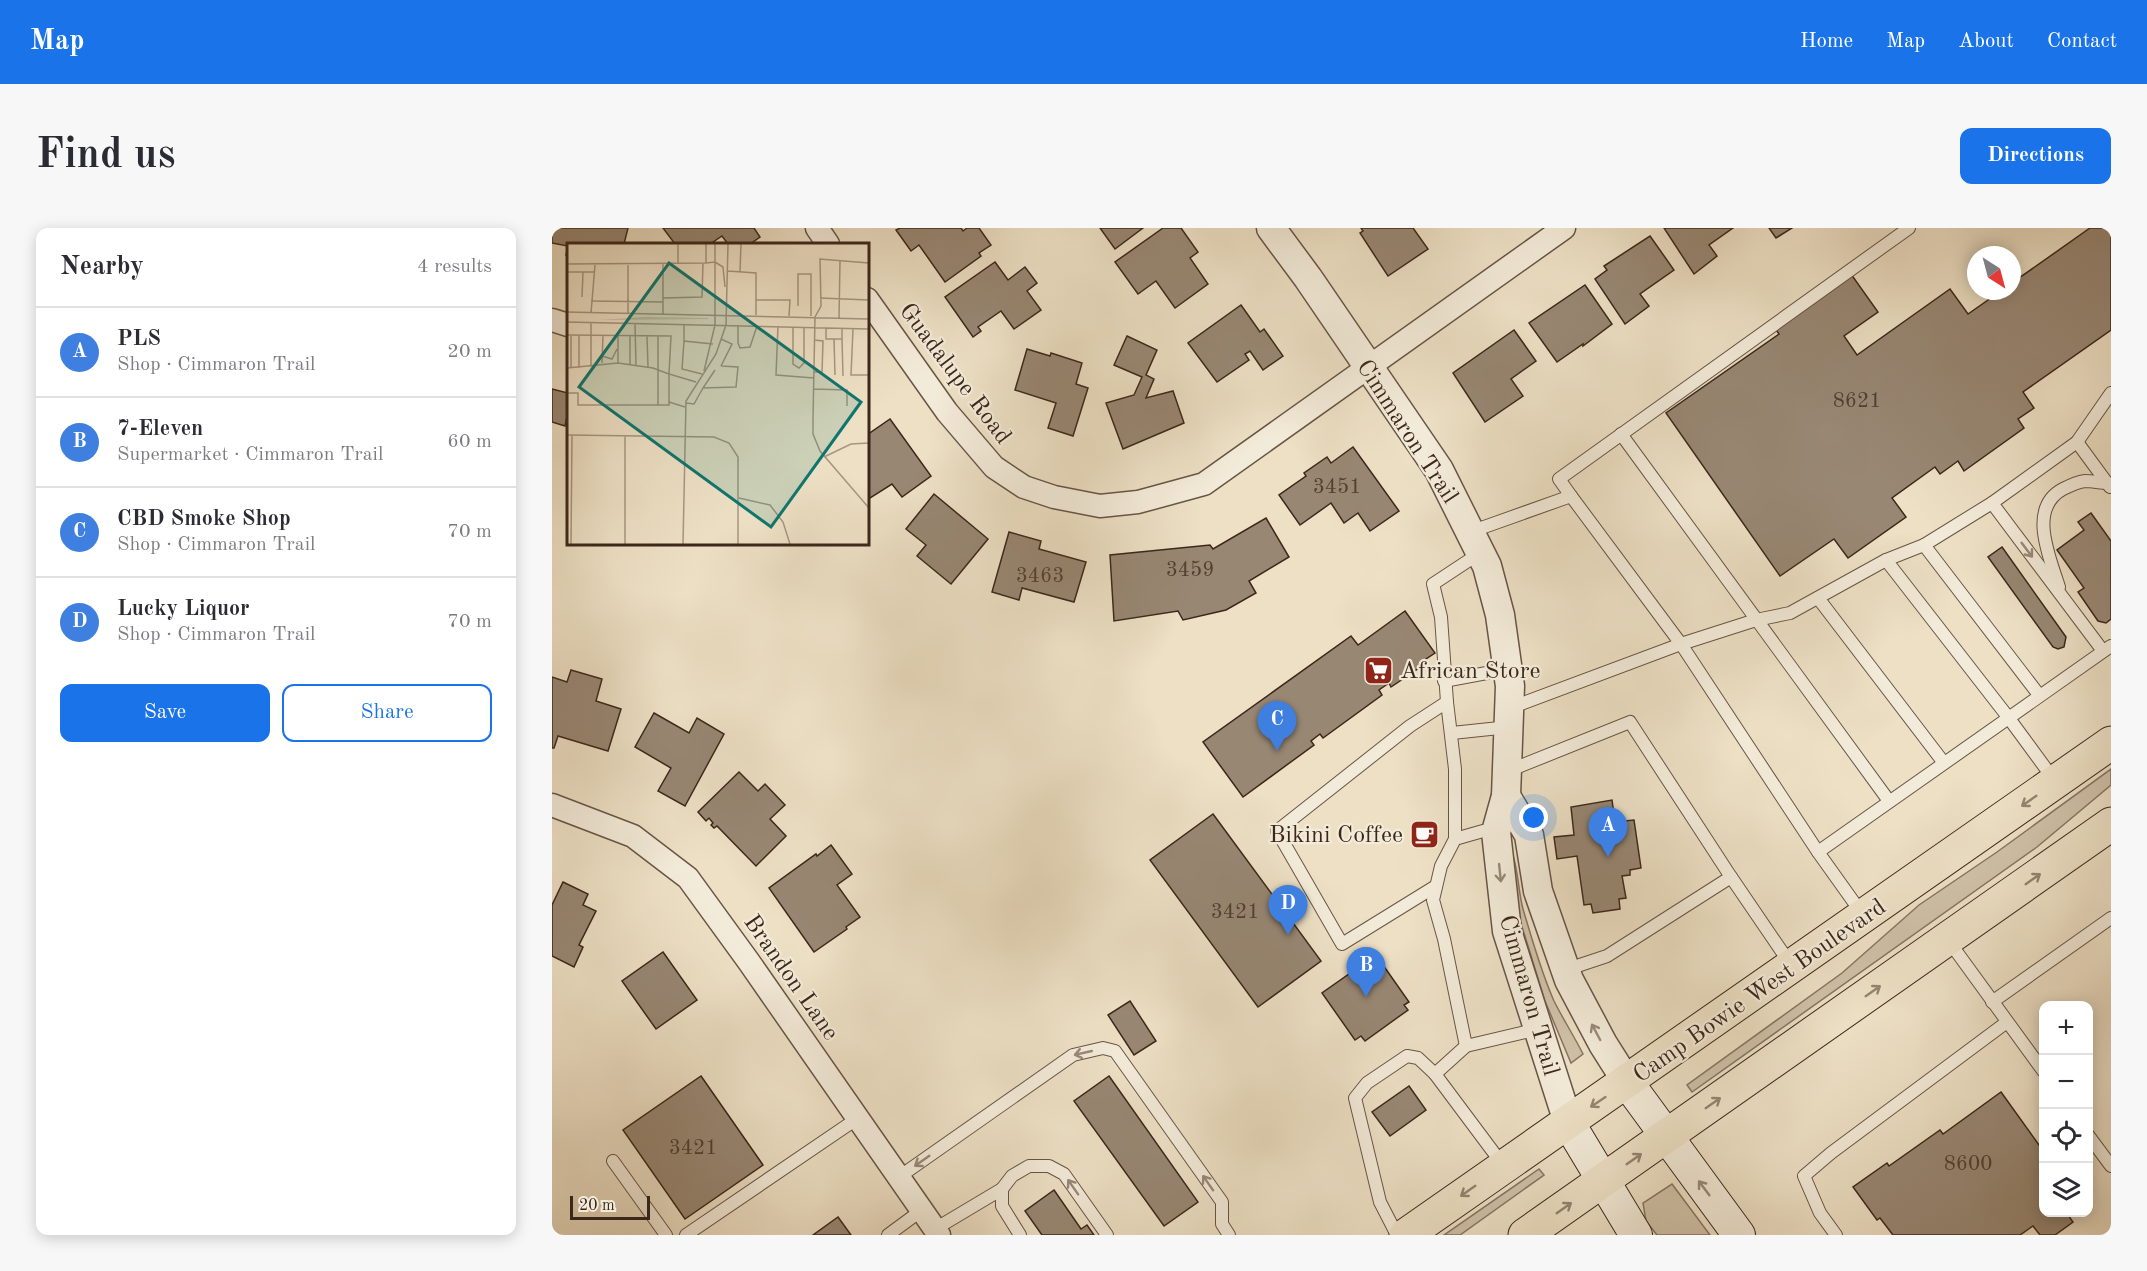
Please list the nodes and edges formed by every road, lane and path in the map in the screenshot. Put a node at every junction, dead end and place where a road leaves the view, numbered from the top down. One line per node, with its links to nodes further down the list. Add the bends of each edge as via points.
1 (817, 228): 5 (street)
2 (1271, 228): 9 (street, Cimmaron Trail)
3 (1564, 228): 9 (street, Guadalupe Road)
4 (1909, 228): 11 (lane)
5 (827, 243)
6 (868, 300): 9 (street, Guadalupe Road, via 947,412 994,467 1024,487 1100,506 1138,502 1204,484)
7 (552, 320): 8 (street)
8 (567, 325)
9 (1368, 367): 16 (street, Cimmaron Trail, via 1438,470)
10 (2111, 393): 12 (lane)
11 (1621, 434): 14 (lane, via 1559,479); 21 (lane)
12 (2077, 442): 13 (lane); 15 (lane)
13 (2110, 485): 19 (lane, via 2084,481 2054,494 2047,504 2044,530)
14 (1572, 496): 16 (lane); 22 (lane)
15 (1992, 503): 17 (lane); 19 (lane, one-way to 19)
16 (1475, 543): 24 (street, Cimmaron Trail, via 1487,566 1500,615); 25 (lane, via 1432,584 1441,617)
17 (1924, 545): 18 (lane); 26 (lane)
18 (1886, 560): 20 (lane); 29 (lane)
19 (2062, 597): 23 (lane)
20 (1818, 598): 21 (lane, via 1790,613); 32 (lane)
21 (1756, 620): 22 (lane); 35 (lane)
22 (1681, 644): 28 (lane); 40 (lane)
23 (2107, 648): 26 (lane)
24 (1508, 669): 25 (lane); 28 (street, Cimmaron Trail)
25 (1444, 681): 27 (lane)
26 (2039, 695): 29 (lane)
27 (1447, 702): 30 (lane); 42 (lane, via 1410,726 1277,831 1342,944)
28 (1509, 717): 30 (lane); 34 (street, Cimmaron Trail)
29 (2008, 717): 32 (lane); 33 (lane)
30 (1452, 733): 39 (lane)
31 (2111, 743): 33 (main road, Camp Bowie West Boulevard)
32 (1944, 763): 35 (lane)
33 (2056, 782): 43 (main road, Camp Bowie West Boulevard, one-way to 43)
34 (1507, 784): 38 (street, Cimmaron Trail); 41 (lane, via 1630,722); 47 (street, Cimmaron Trail, via 1529,835 1538,891)
35 (1889, 801): 40 (lane)
36 (552, 805): 55 (street, Brandon Lane, via 633,836 688,878)
37 (2111, 824): 45 (main road, one-way to 37)
38 (1496, 832): 39 (lane, via 1483,831); 50 (street, Cimmaron Trail, one-way to 50, via 1507,931)
39 (1455, 839): 42 (lane)
40 (1818, 852): 43 (lane)
41 (1731, 878): 46 (lane); 47 (lane, via 1607,957)
42 (1436, 886): 51 (lane, via 1433,900)
43 (1864, 916): 46 (main road, Camp Bowie West Boulevard)
44 (2111, 918): 48 (lane)
45 (1947, 939): 48 (lane); 57 (main road, one-way to 45)
46 (1792, 966): 54 (main road, Camp Bowie West Boulevard)
47 (1565, 970): 54 (street, Cimmaron Trail, one-way to 47)
48 (1992, 1002): 49 (lane)
49 (2007, 1022): 52 (lane); 78 (lane, via 1804,1176 1820,1214)
50 (1538, 1029): 51 (lane); 56 (street, Cimmaron Trail)
51 (1466, 1046): 53 (lane)
52 (2039, 1066)
53 (1435, 1074): 61 (lane); 73 (lane, via 1418,1058 1407,1056 1367,1083 1355,1098 1380,1203)
54 (1627, 1082): 56 (main road, Camp Bowie West Boulevard, one-way to 56); 57 (main road)
55 (858, 1118): 62 (street, Brandon Lane); 68 (lane)
56 (1568, 1122): 61 (main road, Camp Bowie West Boulevard); 63 (main road)
57 (1665, 1137): 63 (main road, one-way to 57); 77 (main road, one-way to 57)
58 (2093, 1142): 60 (lane)
59 (613, 1161): 67 (lane)
60 (2111, 1166)
61 (1504, 1167): 74 (main road, Camp Bowie West Boulevard, one-way to 74)
62 (899, 1177): 65 (street, Brandon Lane); 72 (lane, one-way to 62, via 1222,1224 1222,1202 1115,1051 1103,1048 1072,1055)
63 (1603, 1181): 75 (main road, one-way to 63); 76 (main road)
64 (1002, 1190): 66 (lane); 70 (lane, via 1002,1206); 71 (lane, one-way to 64, via 1064,1174 1049,1166 1029,1166 1012,1176)
65 (922, 1210): 66 (street, Brandon Lane); 69 (lane)
66 (937, 1232)
67 (666, 1235)
68 (686, 1235)
69 (888, 1235)
70 (1020, 1235)
71 (1107, 1235)
72 (1229, 1235)
73 (1397, 1235)
74 (1406, 1235)
75 (1525, 1235)
76 (1636, 1235)
77 (1739, 1235)
78 (1836, 1235)

